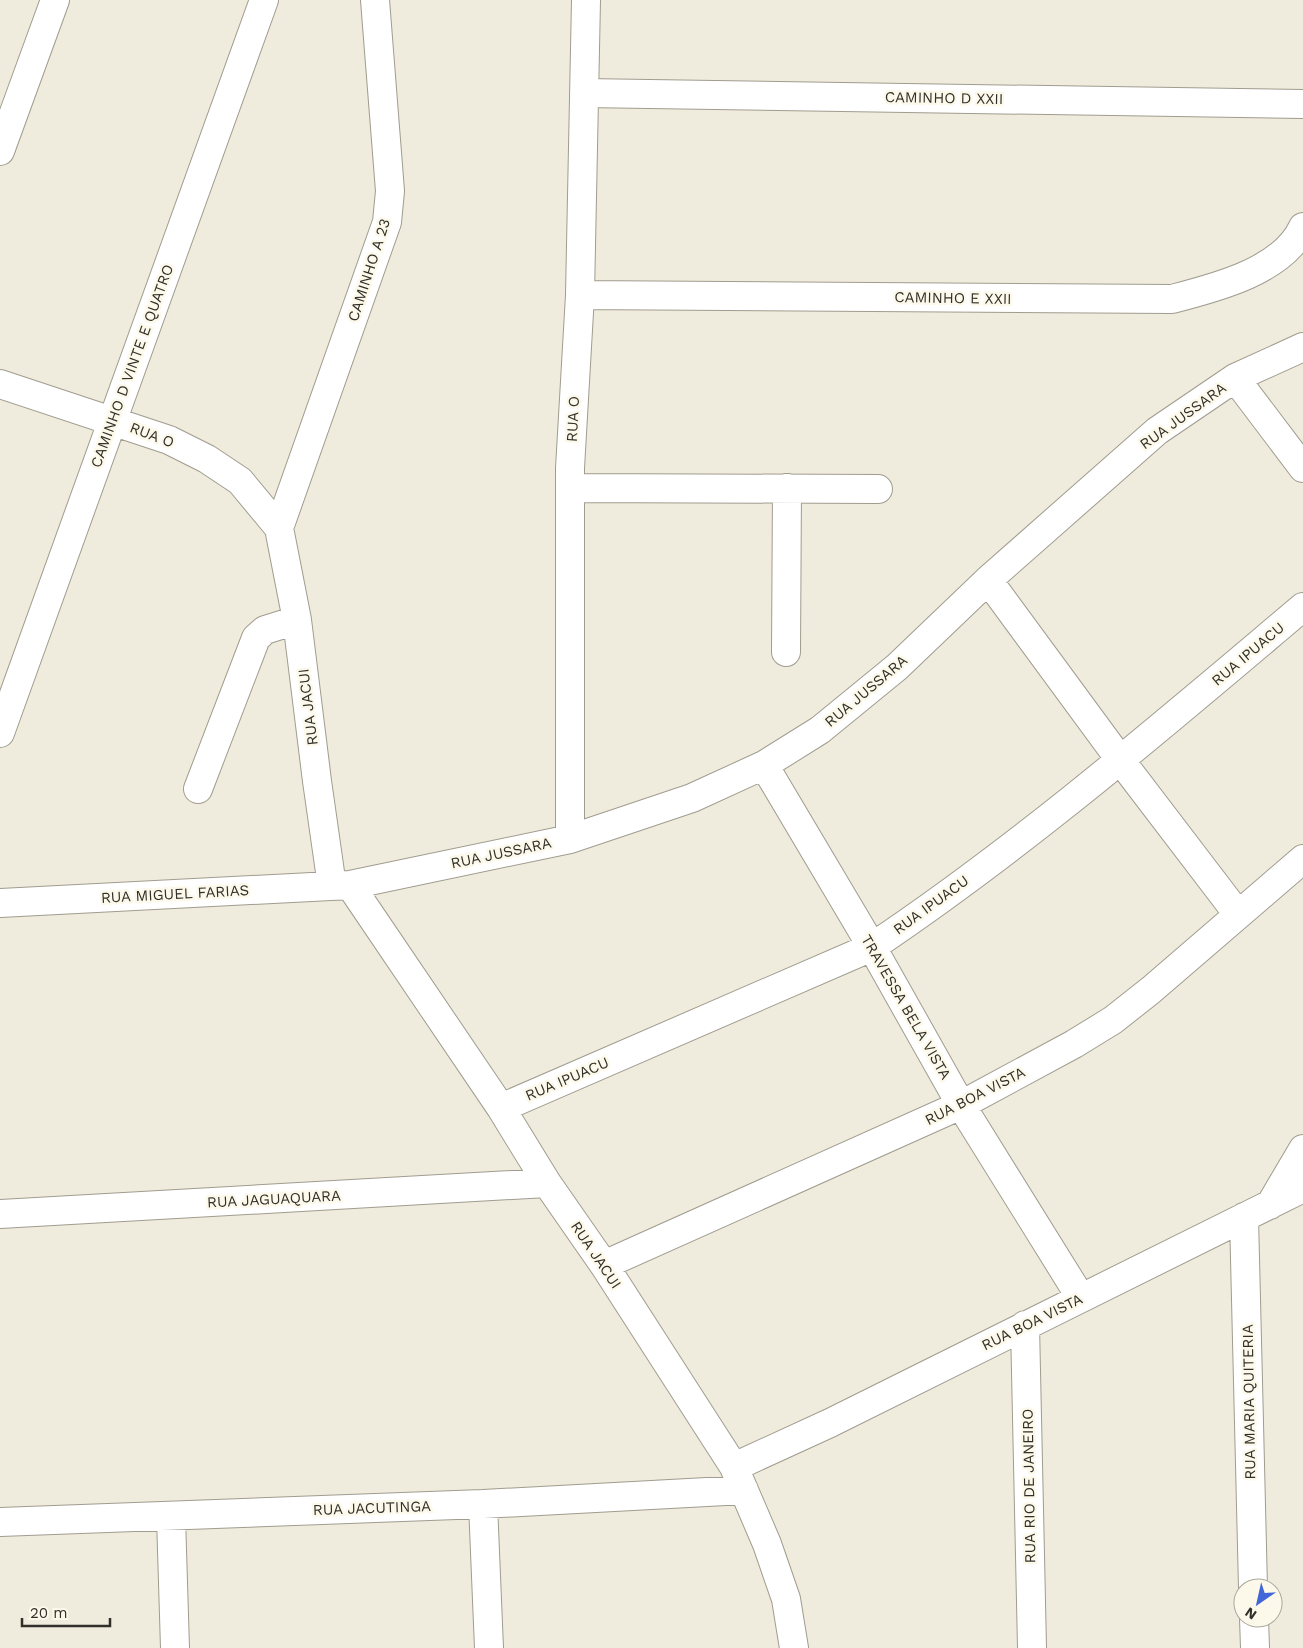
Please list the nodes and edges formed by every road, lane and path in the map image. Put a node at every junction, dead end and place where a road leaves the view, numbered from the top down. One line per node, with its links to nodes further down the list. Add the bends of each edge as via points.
1 (56, 0): 7 (street)
2 (264, 0): 13 (street, CAMINHO D VINTE E QUATRO)
3 (374, 0): 18 (street, CAMINHO A 23, via 390,191 387,222)
4 (586, 0): 5 (street, RUA O)
5 (584, 93): 6 (street, CAMINHO D XXII); 9 (street, RUA O)
6 (1303, 104)
7 (0, 151)
8 (1303, 227): 9 (street, CAMINHO E XXII, via 1287,249 1263,266 1214,288 1172,299)
9 (580, 294): 15 (street, RUA O)
10 (1303, 347): 11 (street, RUA JUSSARA)
11 (1235, 378): 14 (street); 19 (street, RUA JUSSARA, via 1157,431)
12 (0, 384): 13 (street, RUA O)
13 (112, 420): 18 (street, RUA O, via 169,440 207,459 240,482); 23 (street, CAMINHO D VINTE E QUATRO)
14 (1303, 468)
15 (571, 488): 16 (street); 27 (street, RUA O)
16 (787, 488): 17 (street); 22 (street)
17 (878, 489)
18 (279, 528): 21 (street, RUA JACUI)
19 (988, 580): 24 (street); 25 (street, RUA JUSSARA, via 897,667 820,730)
20 (1303, 607): 24 (street, RUA IPUACU)
21 (297, 620): 26 (street, via 265,630 256,638); 29 (street, RUA JACUI, via 316,781)
22 (786, 652)
23 (0, 733)
24 (1121, 762): 31 (street); 32 (street, RUA IPUACU, via 927,910)
25 (764, 765): 27 (street, RUA JUSSARA, via 692,798); 32 (street, TRAVESSA BELA VISTA)
26 (198, 789)
27 (570, 838): 29 (street, RUA JUSSARA)
28 (1303, 859): 31 (street, RUA BOA VISTA)
29 (341, 886): 30 (street, RUA MIGUEL FARIAS); 34 (street, RUA JACUI)
30 (0, 903)
31 (1237, 913): 33 (street, RUA BOA VISTA, via 1199,950 1113,1020)
32 (872, 947): 33 (street, TRAVESSA BELA VISTA); 34 (street, RUA IPUACU)
33 (961, 1105): 41 (street, RUA BOA VISTA); 42 (street, TRAVESSA BELA VISTA)
34 (501, 1108): 36 (street, RUA JACUI)
35 (1303, 1149): 38 (street)
36 (548, 1183): 39 (street, RUA JAGUAQUARA); 41 (street, RUA JACUI)
37 (1303, 1188): 38 (street, RUA BOA VISTA)
38 (1270, 1205): 40 (street, RUA BOA VISTA)
39 (0, 1214)
40 (1244, 1217): 42 (street, RUA BOA VISTA); 48 (street, RUA MARIA QUITERIA)
41 (604, 1265): 44 (street, RUA JACUI)
42 (1081, 1298): 43 (street, RUA BOA VISTA)
43 (1025, 1324): 44 (street, RUA BOA VISTA, via 839,1418); 53 (street, RUA RIO DE JANEIRO)
44 (739, 1479): 45 (street, RUA JACUTINGA); 52 (street, RUA JACUI, via 768,1544 786,1598)
45 (483, 1504): 46 (street, RUA JACUTINGA); 51 (street)
46 (171, 1517): 47 (street, RUA JACUTINGA); 50 (street)
47 (0, 1522)
48 (1253, 1578)
49 (1254, 1628): 54 (street)
50 (175, 1648)
51 (490, 1648)
52 (794, 1648)
53 (1032, 1648)
54 (1255, 1648)

